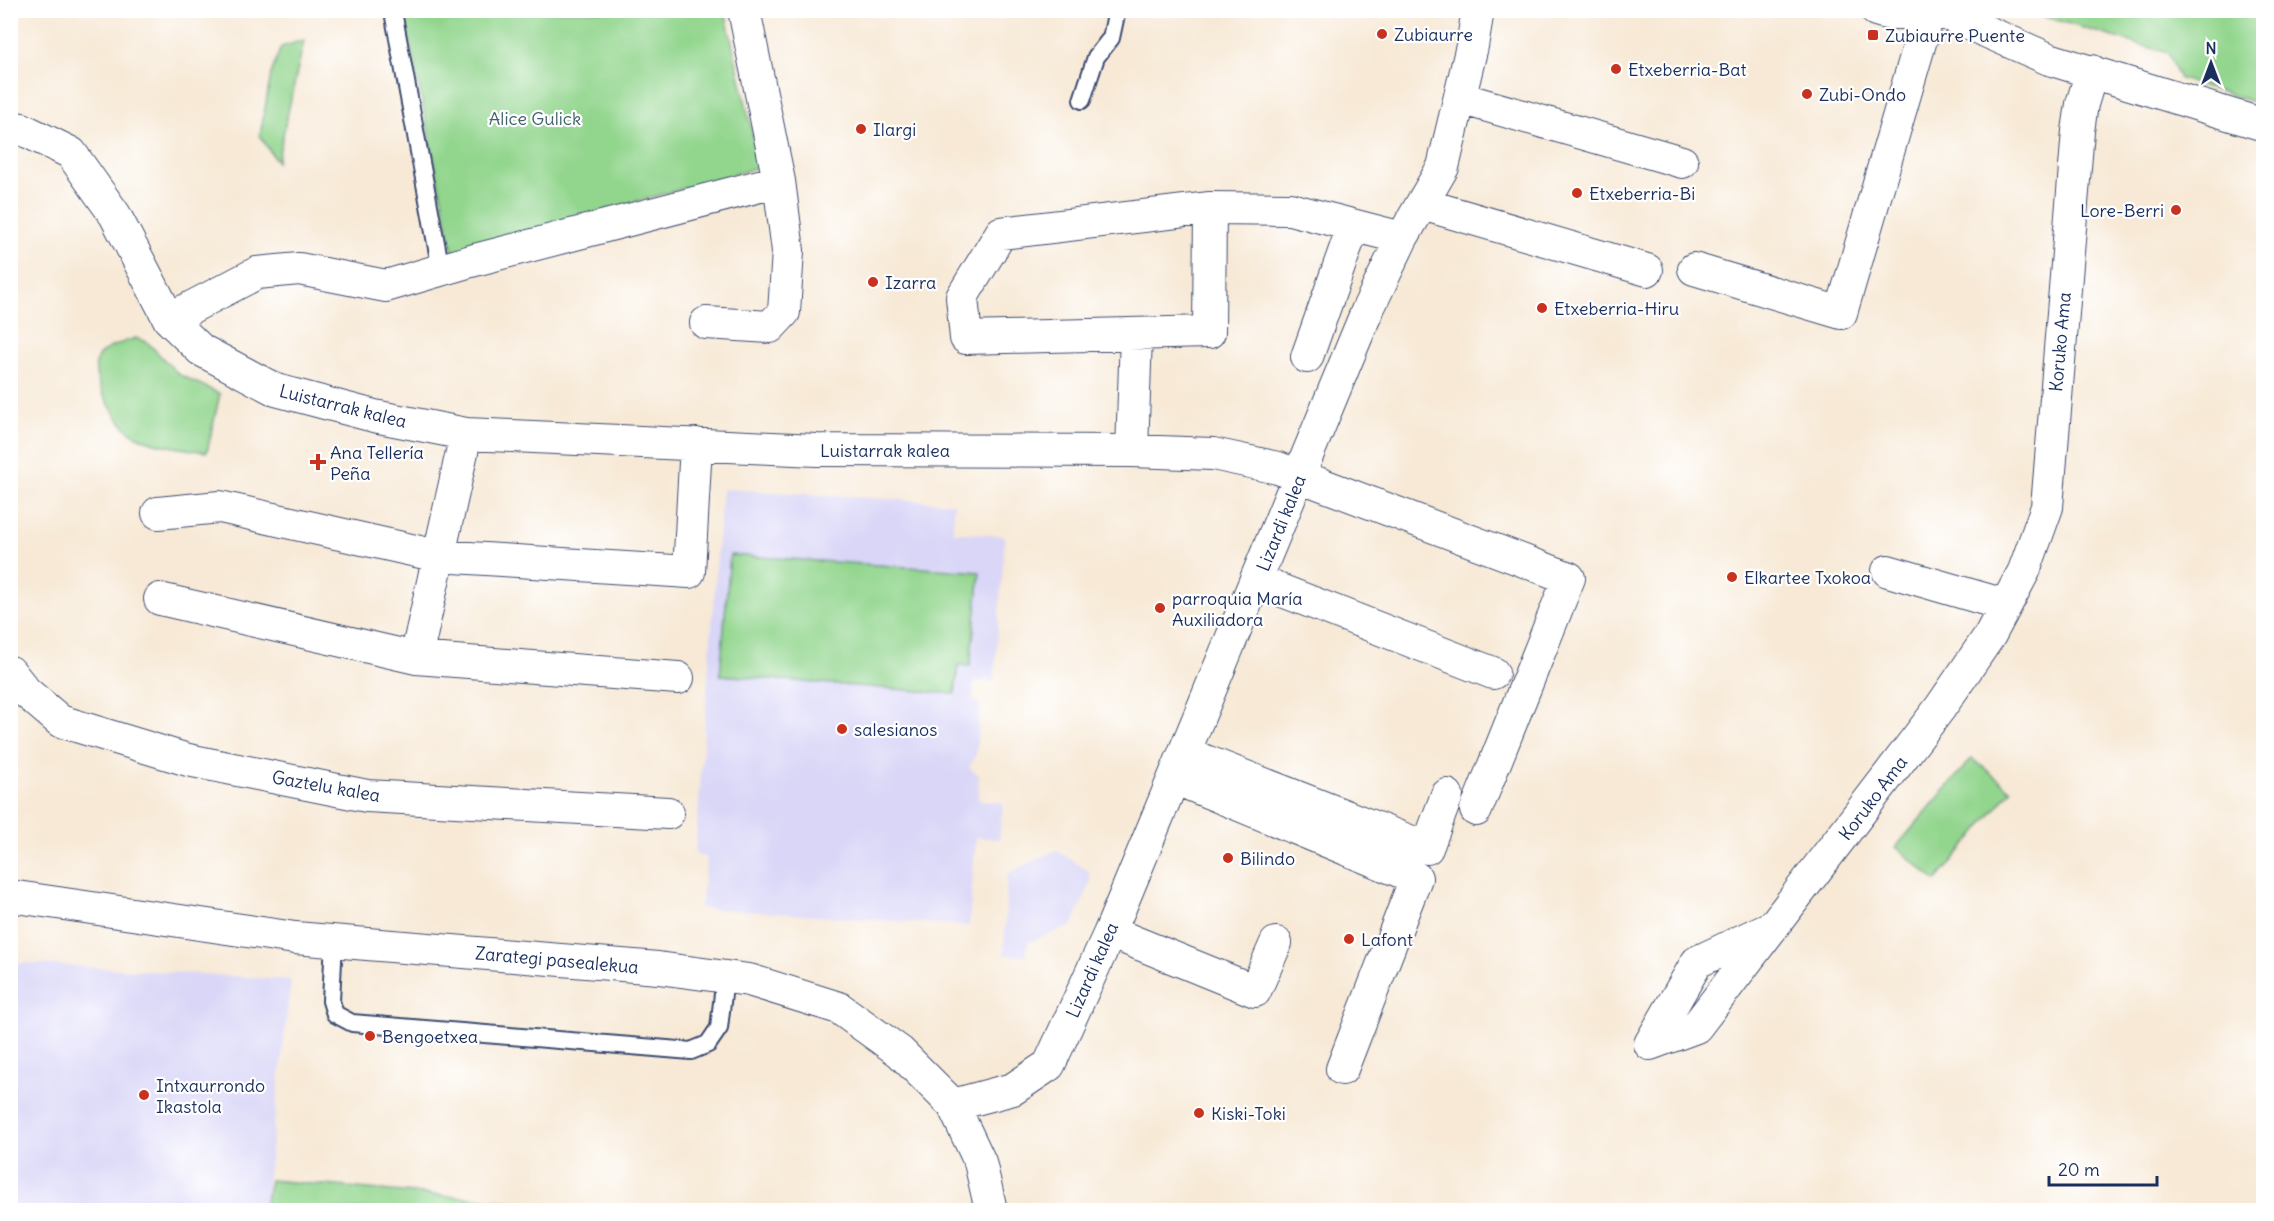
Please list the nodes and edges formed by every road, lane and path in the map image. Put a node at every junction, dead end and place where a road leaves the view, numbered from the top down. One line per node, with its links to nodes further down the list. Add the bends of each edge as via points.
1 (744, 10): 15 (street)
2 (1117, 10): 11 (lane, via 1111,38 1096,57)
3 (1478, 10): 10 (street, Lizardi kalea)
4 (1876, 10): 6 (street)
5 (1989, 10): 8 (street)
6 (1937, 11): 8 (street); 20 (street, via 1841,314)
7 (394, 17): 21 (lane)
8 (2008, 41): 9 (street, via 2049,59)
9 (2092, 71): 12 (street); 36 (street, Koruko Ama, via 2078,131 2047,507 2024,570)
10 (1460, 98): 14 (street); 16 (street, Lizardi kalea, via 1443,166)
11 (1082, 100)
12 (2264, 125)
13 (10, 127): 23 (street, Luistarrak kalea, via 71,153 115,215)
14 (1682, 162)
15 (779, 181): 21 (street); 24 (street, via 788,251 784,312 770,327)
16 (1422, 204): 19 (street, Lizardi kalea); 22 (street)
17 (1210, 208): 18 (street, via 1290,209); 25 (street, via 1209,332); 25 (street, via 1001,233 962,297 966,338)
18 (1353, 227): 19 (street); 26 (street)
19 (1402, 238): 30 (street, Lizardi kalea, via 1367,311)
20 (1694, 269)
21 (441, 270): 23 (street, via 386,286 299,269 257,273)
22 (1647, 270)
23 (169, 320): 27 (street, Luistarrak kalea, via 201,350 276,390 374,416)
24 (706, 323)
25 (1136, 334): 29 (street)
26 (1307, 357)
27 (466, 434): 28 (street, Luistarrak kalea); 32 (street)
28 (696, 444): 29 (street, Luistarrak kalea, via 817,450); 32 (street, via 689,572)
29 (1132, 451): 30 (street, Luistarrak kalea, via 1213,454)
30 (1301, 477): 34 (street, Lizardi kalea); 43 (street, Luistarrak kalea, via 1569,578)
31 (158, 513): 32 (street, via 220,507)
32 (438, 556): 37 (street)
33 (1888, 570): 36 (street)
34 (1257, 581): 39 (street); 41 (street, Lizardi kalea)
35 (160, 599): 37 (street)
36 (2006, 605): 46 (street, Koruko Ama, via 1940,708 1791,908)
37 (416, 658): 40 (street)
38 (10, 672): 44 (street, Gaztelu kalea, via 26,692 60,721 188,760 367,796)
39 (1492, 673)
40 (678, 678)
41 (1180, 766): 42 (street, via 1427,848); 47 (street, Lizardi kalea); 51 (street, via 1416,878)
42 (1447, 795)
43 (1476, 810)
44 (668, 813)
45 (10, 896): 48 (street, Zarategi pasealekua)
46 (1773, 926)
47 (1110, 932): 49 (street, via 1255,991); 52 (street, Lizardi kalea, via 1049,1065 1013,1089)
48 (334, 941): 50 (street, Zarategi pasealekua); 50 (lane, via 331,1001 335,1014 352,1023 691,1051 708,1044 719,1028)
49 (1276, 943)
50 (725, 977): 52 (street, Zarategi pasealekua, via 749,980 839,1008 900,1052)
51 (1342, 1069)
52 (953, 1105): 53 (street, Zarategi pasealekua, via 980,1162)
53 (991, 1210)

